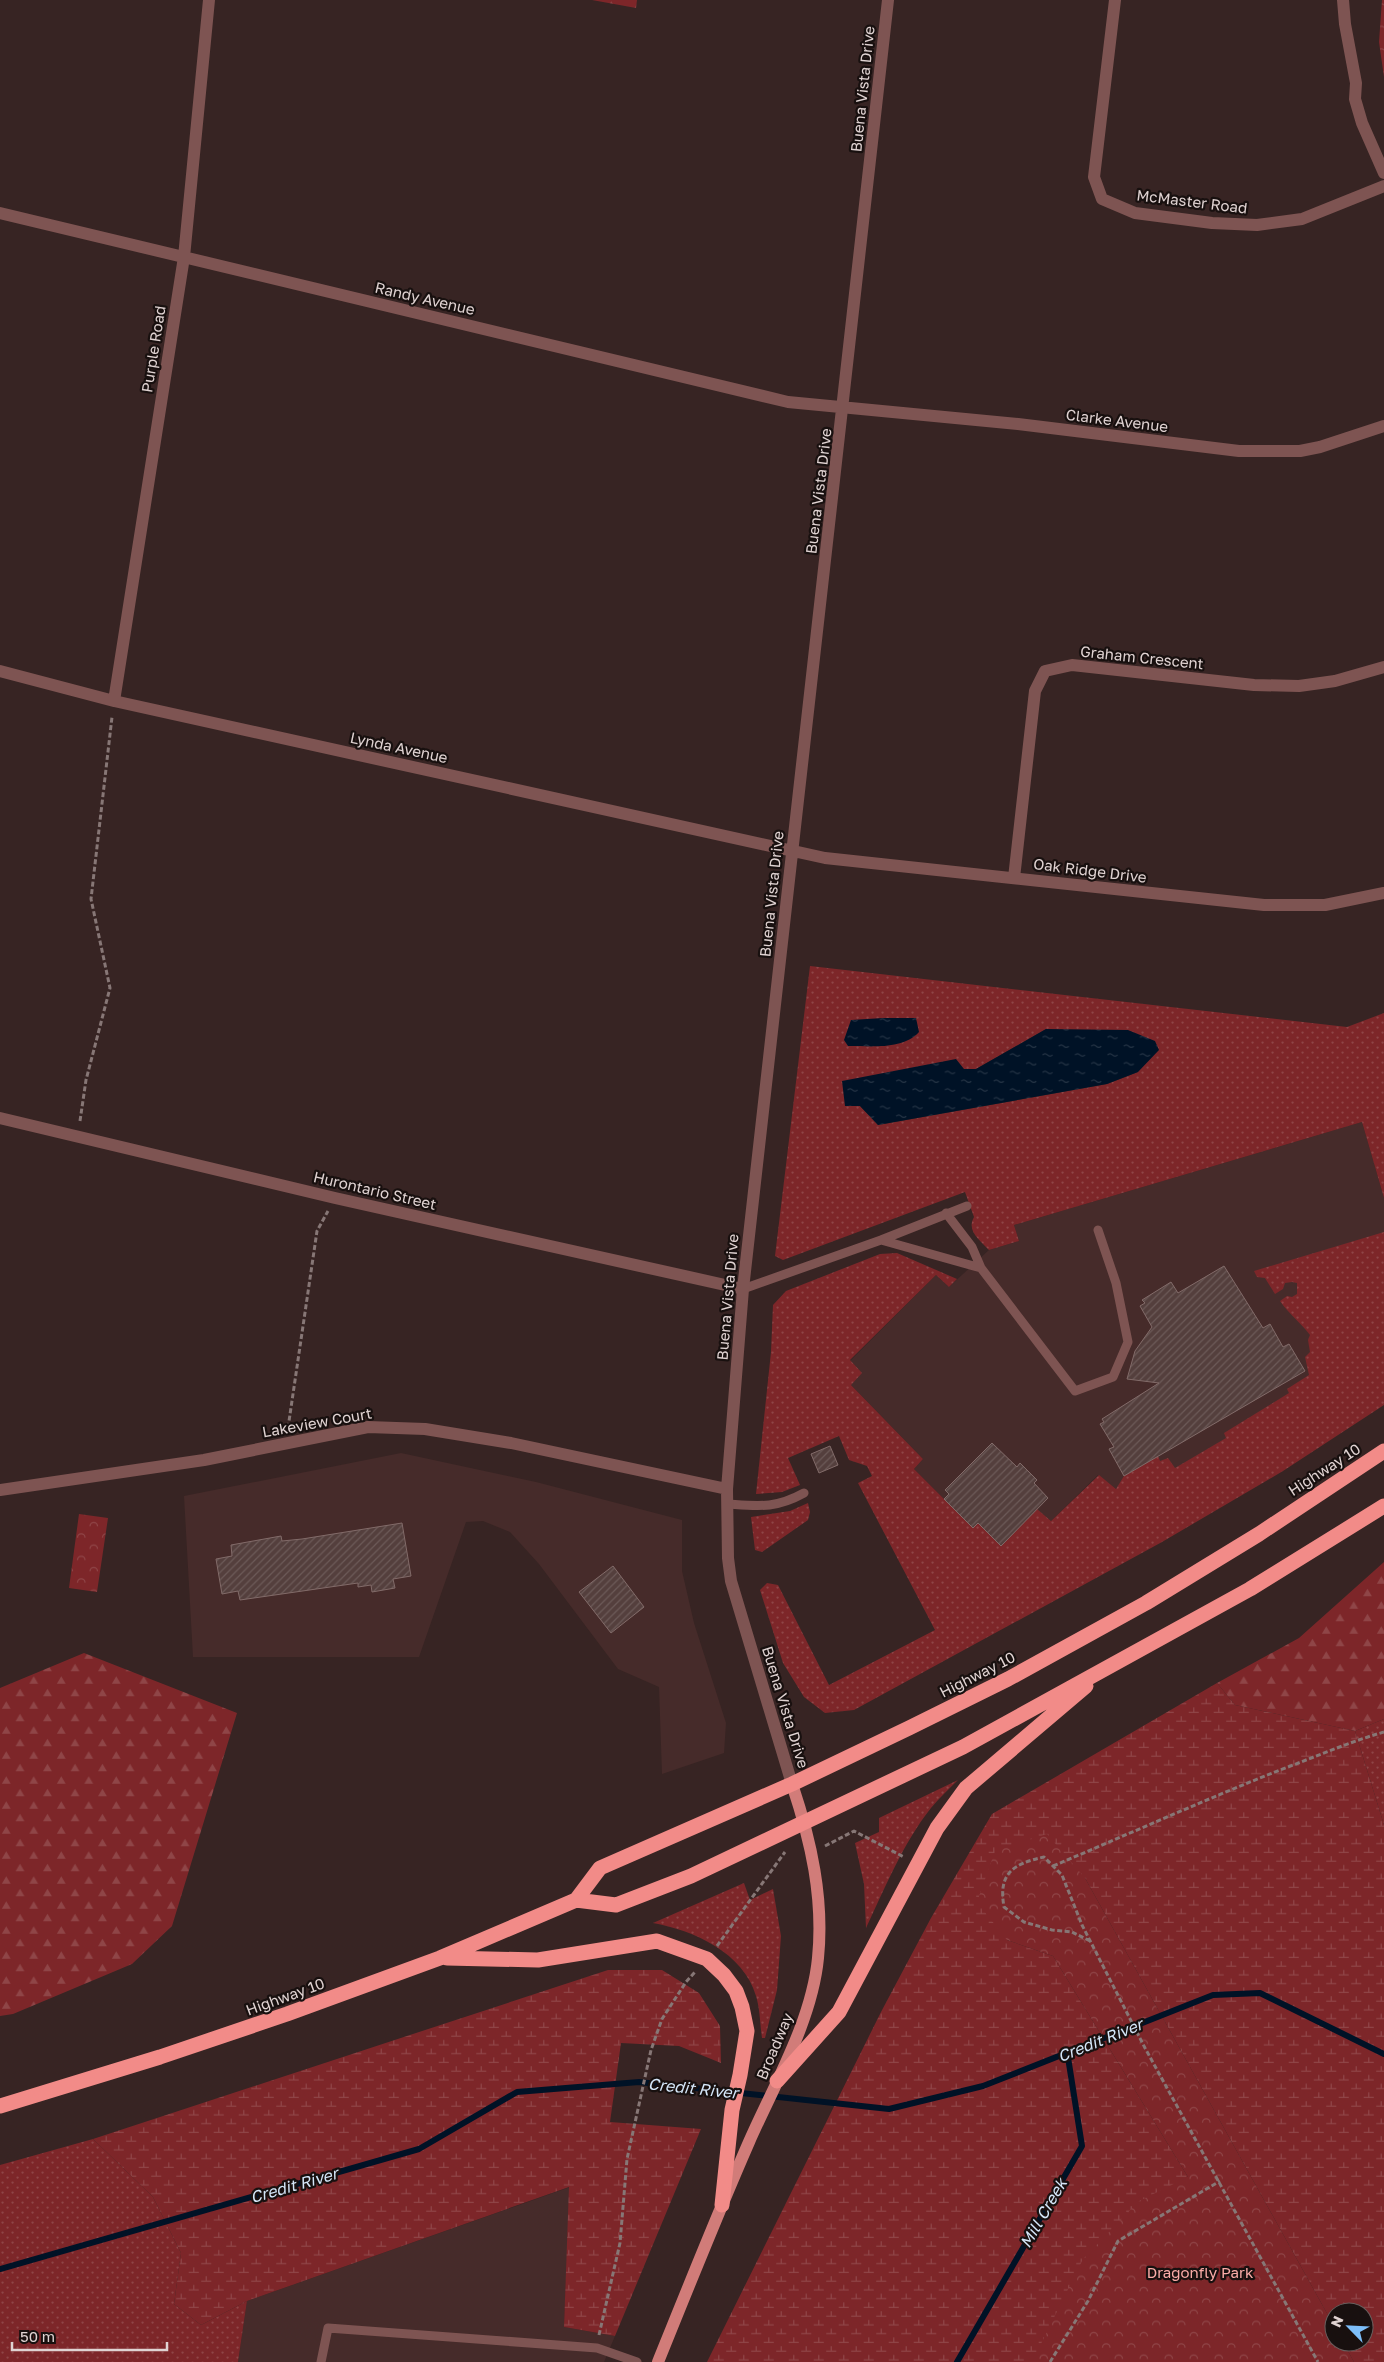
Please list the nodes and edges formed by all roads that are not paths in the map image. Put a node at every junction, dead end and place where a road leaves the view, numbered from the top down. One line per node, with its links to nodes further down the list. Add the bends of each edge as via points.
1 (209, 0): 8 (street, Purple Road)
2 (888, 0): 9 (street, Buena Vista Drive)
3 (1114, 0): 6 (street, McMaster Road, via 1094,177 1102,199 1135,213 1257,225 1302,219)
4 (1343, 0): 5 (street, via 1356,83 1355,98)
5 (1384, 173)
6 (1384, 186)
7 (0, 213): 8 (street, Randy Avenue)
8 (184, 257): 9 (street, Randy Avenue, via 788,402); 13 (street, Purple Road)
9 (844, 406): 10 (street, Clarke Avenue, via 1255,451 1300,451); 14 (street, Buena Vista Drive)
10 (1384, 426)
11 (1384, 667): 15 (street, Graham Crescent, via 1335,681 1299,686 1254,685 1072,665 1045,670 1035,690)
12 (0, 671): 13 (street, Lynda Avenue)
13 (114, 701): 14 (street, Lynda Avenue)
14 (792, 851): 15 (street, Oak Ridge Drive, via 825,858); 23 (street, Buena Vista Drive)
15 (1014, 878): 16 (street, Oak Ridge Drive, via 1264,905 1325,905)
16 (1384, 893)
17 (0, 1118): 23 (street, Hurontario Street, via 335,1198)
18 (967, 1206): 19 (lane)
19 (946, 1213): 21 (lane); 22 (lane, via 972,1247)
20 (1098, 1230): 22 (lane, via 1116,1283 1128,1342 1113,1376 1075,1391)
21 (881, 1240): 22 (lane); 23 (lane)
22 (981, 1268)
23 (744, 1289): 25 (street, Buena Vista Drive)
24 (1384, 1451): 31 (highway, Highway 10, via 1259,1534 1146,1603 1008,1679)
25 (727, 1489): 26 (street, Lakeview Court, via 510,1443 424,1429 368,1427 204,1460); 28 (street, Buena Vista Drive)
26 (0, 1490)
27 (804, 1494): 28 (lane, via 766,1507)
28 (727, 1504): 31 (street, Buena Vista Drive, via 726,1541 731,1581)
29 (1384, 1506): 30 (highway, via 1250,1589)
30 (1107, 1666): 32 (highway, via 963,1748); 35 (highway, via 966,1788 936,1828 840,2012)
31 (792, 1784): 32 (main road, Broadway); 33 (highway, Highway 10, via 600,1868)
32 (804, 1822): 33 (highway, via 691,1876 616,1905); 35 (main road, Broadway, via 821,1920 818,1961 808,2008)
33 (576, 1900): 34 (highway, Highway 10)
34 (440, 1958): 36 (highway, Highway 10, via 160,2058); 37 (highway, via 538,1960 657,1941 707,1959 736,1991 746,2031 732,2110)
35 (777, 2081): 37 (main road, Broadway)
36 (0, 2106)
37 (722, 2205): 40 (main road, Broadway)
38 (321, 2362): 39 (lane, via 328,2328 597,2348)
39 (637, 2362)
40 (658, 2362)

